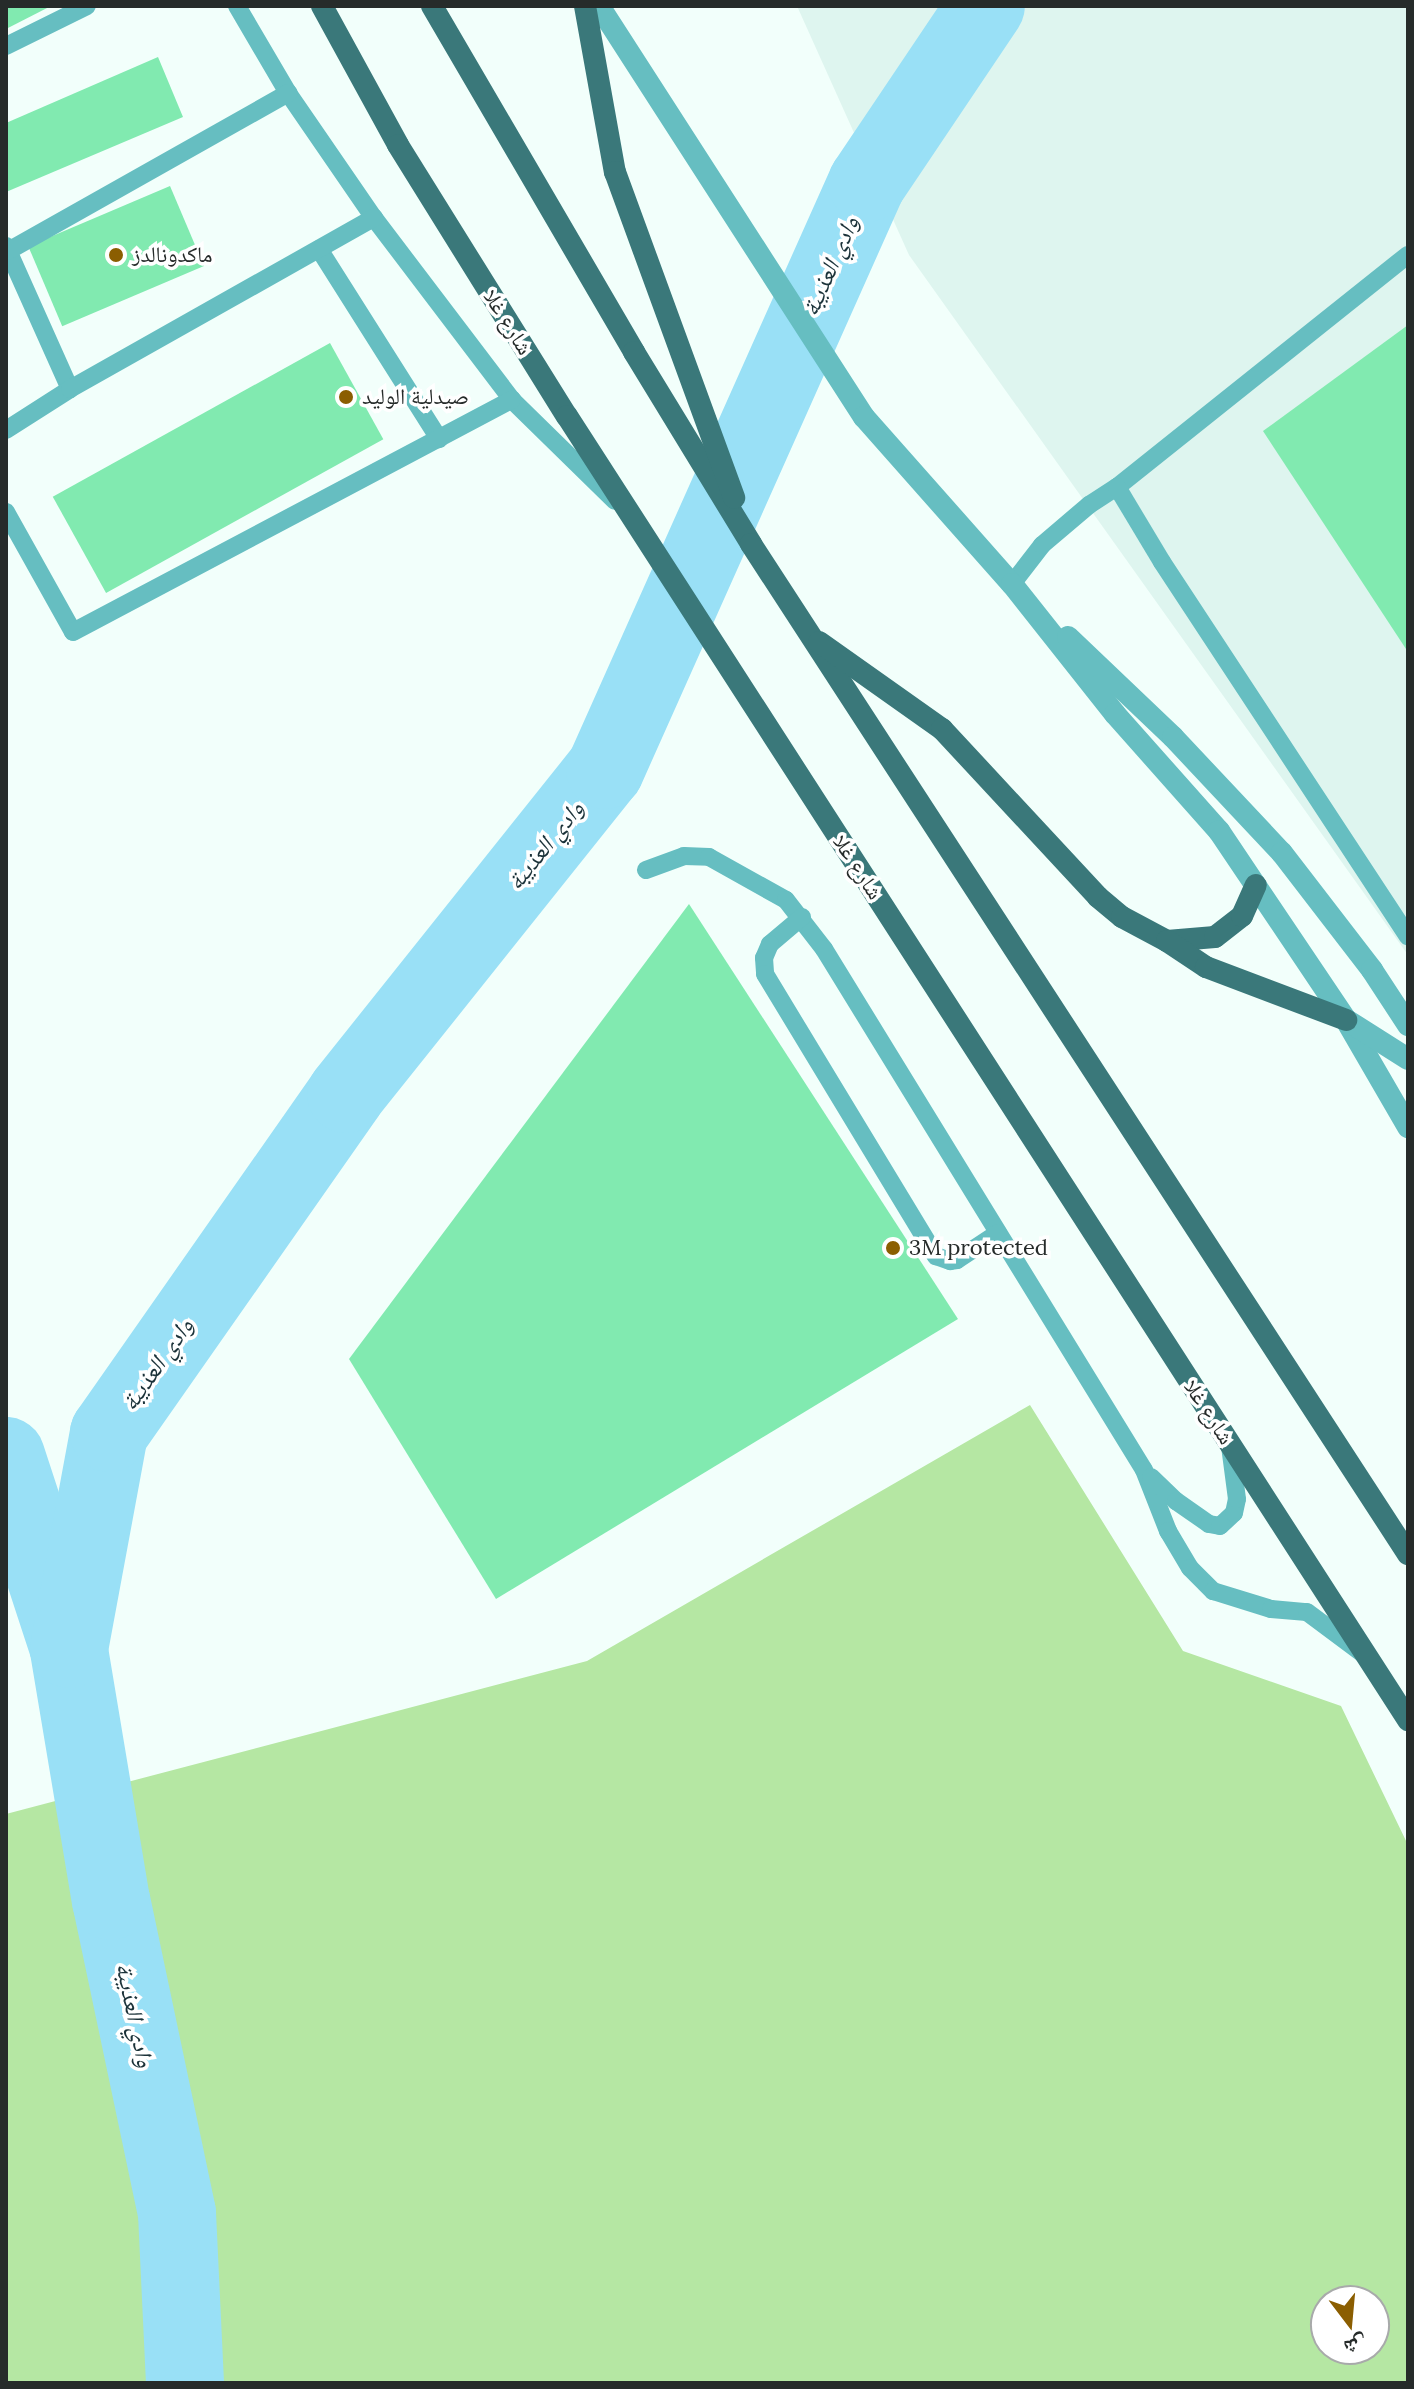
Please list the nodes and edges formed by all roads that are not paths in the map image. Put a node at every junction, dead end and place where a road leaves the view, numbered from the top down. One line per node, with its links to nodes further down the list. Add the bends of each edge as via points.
1 (87, 6): 7 (lane)
2 (237, 6): 8 (lane)
3 (322, 6): 19 (main road, شارع غلا, via 398,145)
4 (432, 6): 20 (main road)
5 (585, 6): 20 (main road, via 615,172)
6 (599, 6): 21 (street, via 864,417)
7 (8, 38)
8 (288, 93): 9 (lane); 10 (lane)
9 (374, 218): 11 (lane); 14 (lane)
10 (7, 249): 13 (lane)
11 (319, 249): 13 (lane); 16 (lane)
12 (1408, 255): 17 (lane)
13 (70, 389): 15 (lane)
14 (512, 400): 16 (lane); 19 (lane)
15 (6, 430)
16 (439, 439): 18 (lane, via 73,632)
17 (1117, 487): 21 (lane, via 1042,545); 26 (lane)
18 (6, 512)
19 (633, 519): 33 (main road, شارع غلا)
20 (751, 544): 22 (main road)
21 (1012, 584): 24 (street, via 1115,714 1219,831); 29 (street, via 1173,737 1282,853)
22 (810, 636): 27 (main road, via 942,729 1098,897); 35 (main road)
23 (646, 870): 25 (lane, via 684,856 709,857 786,900)
24 (1256, 885): 27 (main road, via 1248,906 1226,930 1203,939); 28 (street)
25 (802, 917): 32 (lane); 32 (lane, via 770,944 765,974 936,1256 957,1260)
26 (1408, 936)
27 (1167, 941): 28 (main road, via 1206,967)
28 (1346, 1020): 30 (street); 31 (street)
29 (1408, 1025)
30 (1408, 1059)
31 (1408, 1127)
32 (998, 1233): 34 (lane)
33 (1230, 1443): 34 (lane, via 1237,1499 1234,1513 1220,1526 1176,1501); 36 (main road, شارع غلا)
34 (1144, 1470): 36 (lane, via 1168,1531 1190,1568 1213,1591 1271,1609 1307,1612)
35 (1408, 1554)
36 (1367, 1657): 37 (main road, شارع غلا)
37 (1408, 1720)

